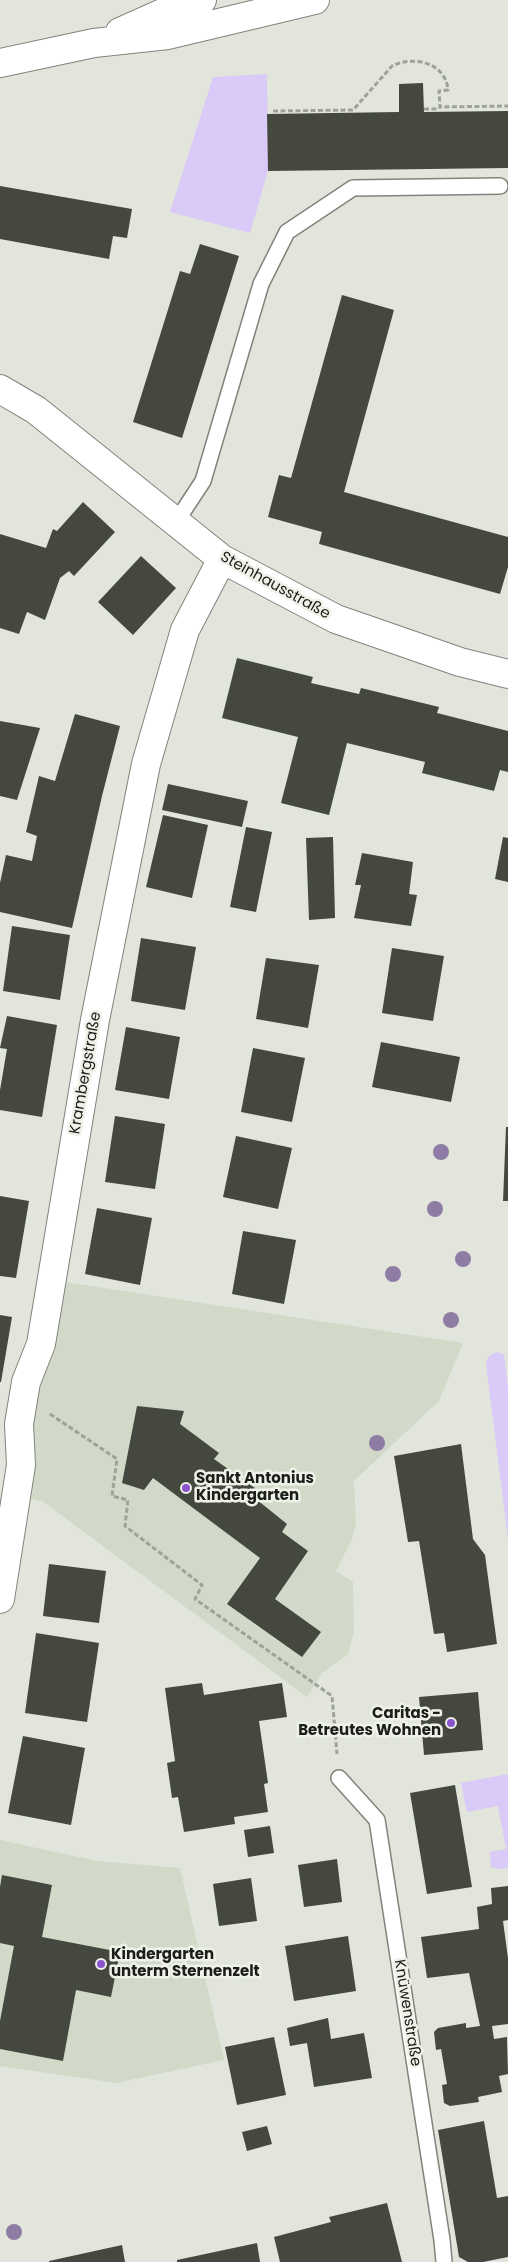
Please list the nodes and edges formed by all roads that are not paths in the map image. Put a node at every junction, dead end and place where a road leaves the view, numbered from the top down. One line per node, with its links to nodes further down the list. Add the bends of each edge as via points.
1 (202, 0): 3 (street, via 166,11)
2 (315, 0): 3 (street, via 168,35)
3 (94, 43): 4 (street)
4 (0, 62)
5 (500, 186): 7 (lane, via 353,188 287,232 261,284 203,480)
6 (0, 389): 7 (street, Steinhausstraße, via 36,410)
7 (176, 522): 8 (street, Steinhausstraße)
8 (222, 559): 9 (street, Steinhausstraße, via 336,619 460,662); 10 (street, Krambergstraße, via 185,630 146,764 95,1020 41,1344 26,1382 19,1424 21,1465)
9 (508, 674)
10 (0, 1599)
11 (339, 1778): 12 (lane, Knüwenstraße, via 377,1820)
12 (444, 2262)

